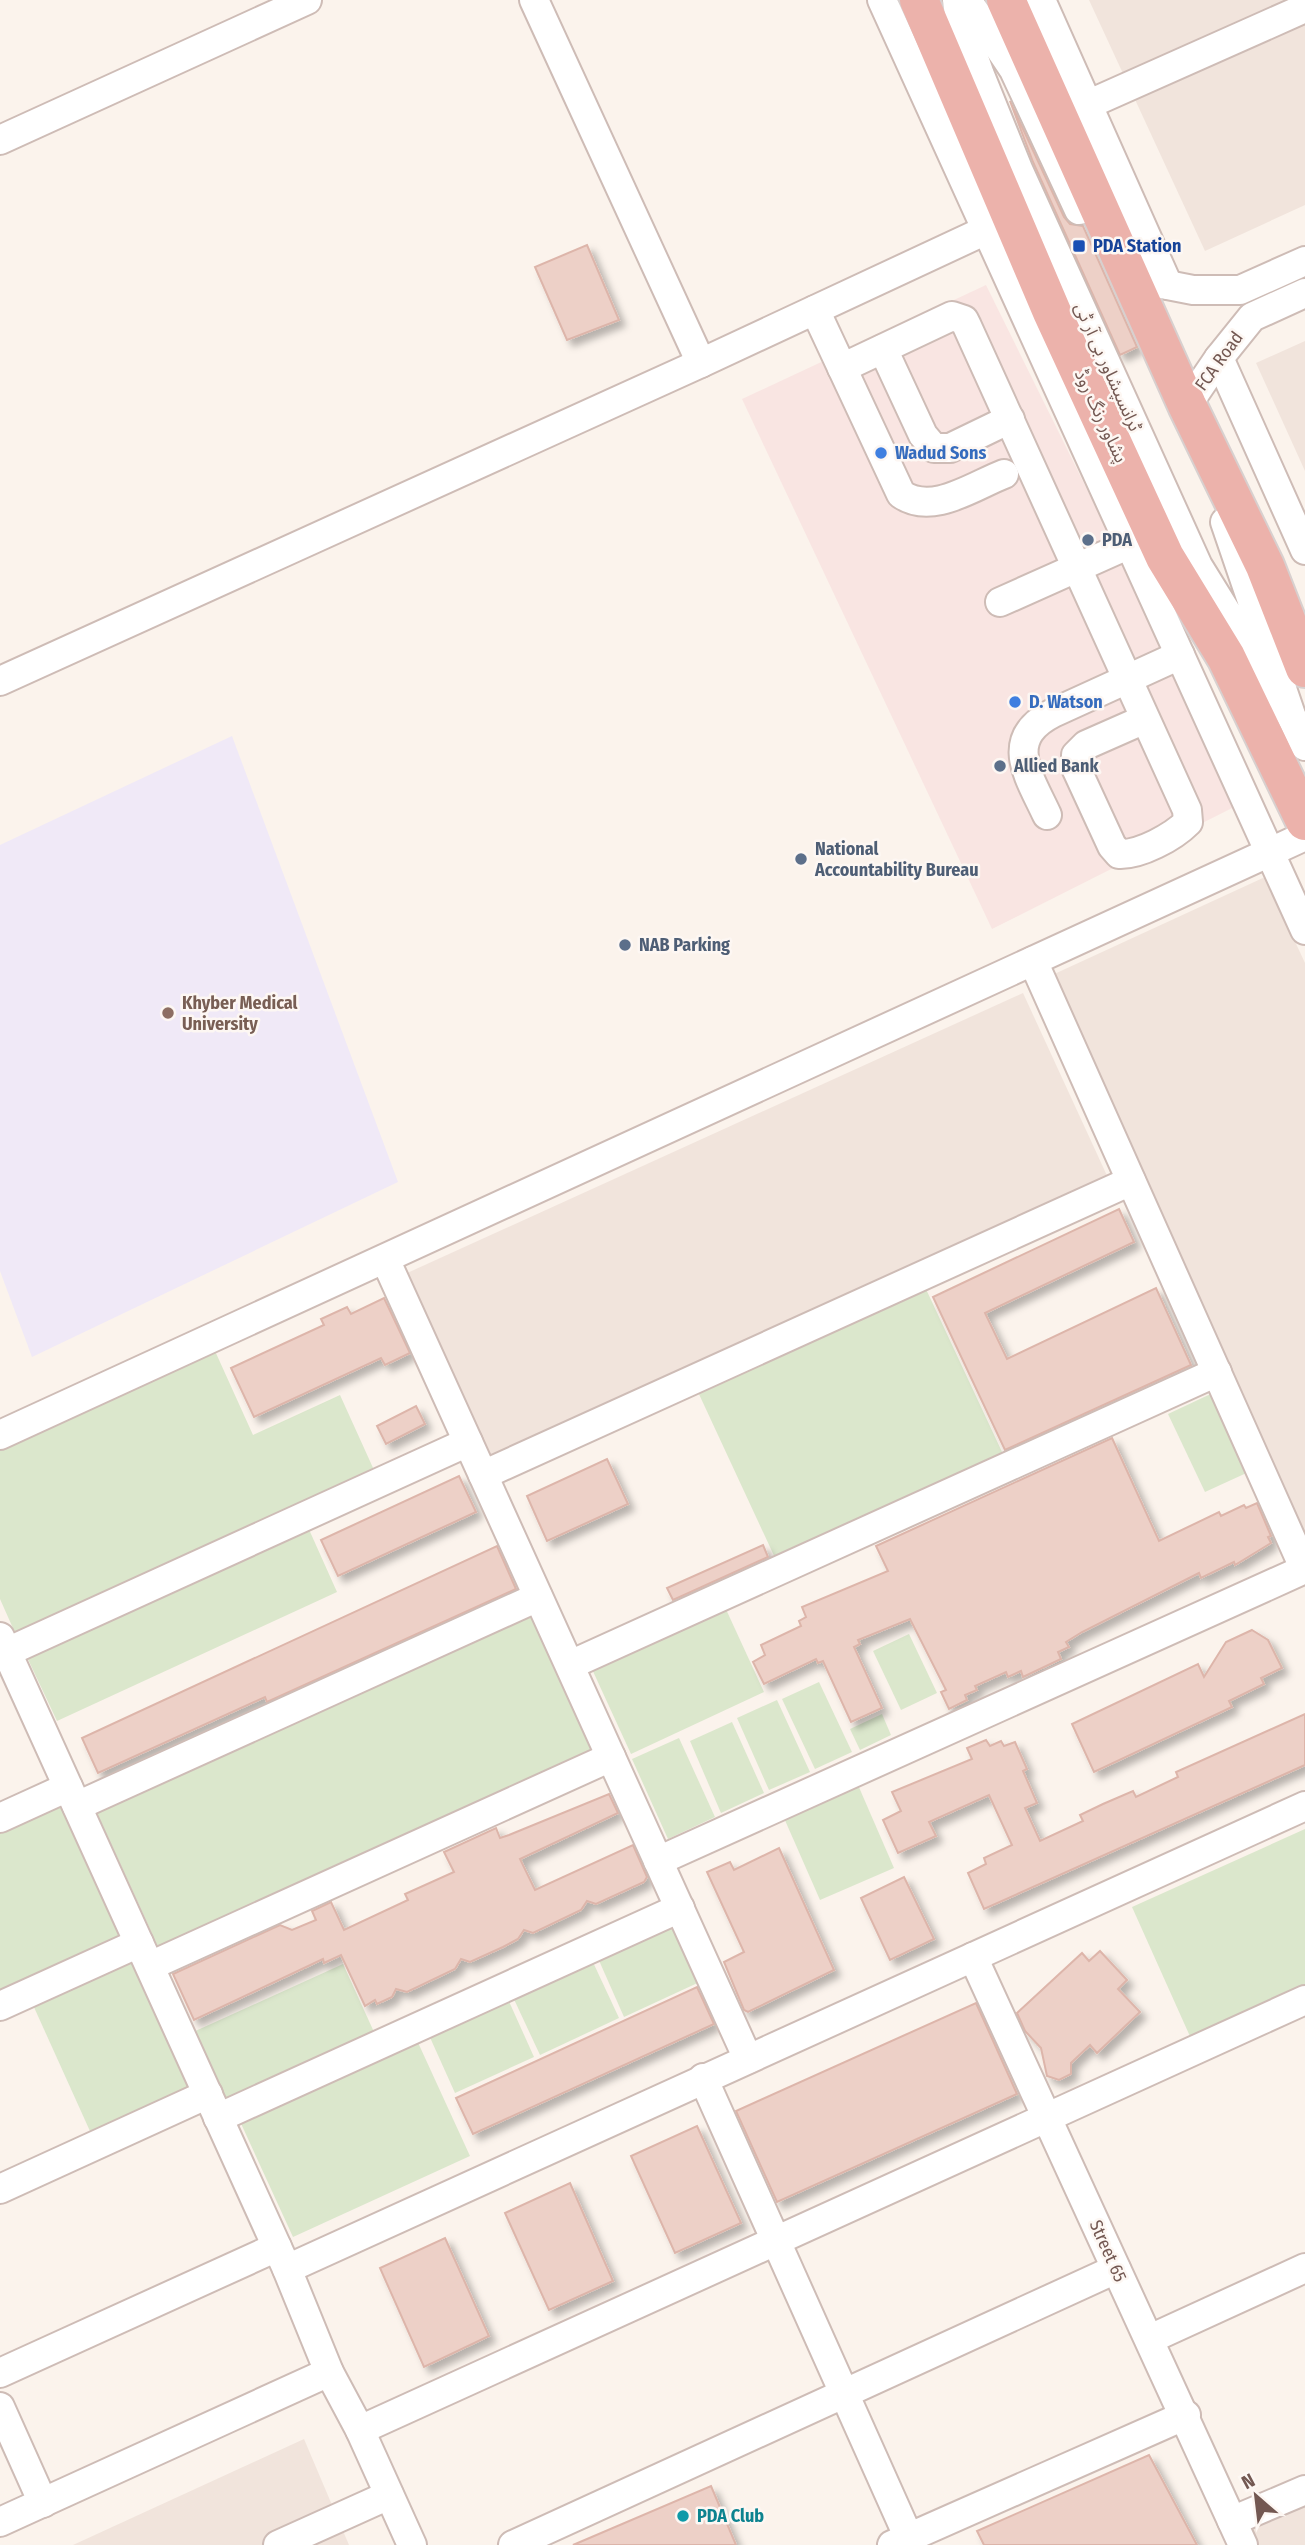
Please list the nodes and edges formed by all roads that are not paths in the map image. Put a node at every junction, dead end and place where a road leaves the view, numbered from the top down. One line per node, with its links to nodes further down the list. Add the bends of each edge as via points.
1 (307, 0): 11 (street)
2 (534, 0): 19 (street)
3 (882, 0): 12 (street)
4 (919, 0): 12 (highway, پشاور رنگ روڈ)
5 (957, 0): 32 (street, ٹرانسپشاور بی آر ٹی, via 980,75 1018,169 1198,566)
6 (967, 0): 32 (street, ٹرانسپشاور بی آر ٹی, via 1014,70 1233,540)
7 (1006, 0): 14 (highway)
8 (1041, 0): 10 (street)
9 (1305, 9): 10 (street)
10 (1087, 105): 14 (street)
11 (0, 140)
12 (999, 224): 16 (street); 24 (street); 36 (highway, پشاور رنگ روڈ, via 1166,557 1226,657)
13 (1305, 261): 14 (street, via 1240,290 1193,290)
14 (1150, 282): 21 (highway)
15 (1305, 293): 18 (street, FCA Road, via 1252,317)
16 (816, 310): 19 (street); 20 (street)
17 (883, 349): 20 (street); 22 (street, via 923,435 934,448 950,448); 22 (street, via 957,316 967,326)
18 (1219, 358): 21 (street, FCA Road); 25 (street)
19 (701, 363): 31 (street)
20 (842, 368): 23 (street, via 894,481 911,501 939,501)
21 (1187, 405): 29 (highway, via 1265,566)
22 (1010, 419): 26 (street)
23 (1004, 474)
24 (1130, 544): 26 (street); 28 (street)
25 (1304, 546)
26 (1078, 568): 27 (street); 30 (street)
27 (1000, 602)
28 (1180, 655): 30 (street); 38 (street)
29 (1305, 668)
30 (1126, 679): 33 (street); 35 (street, via 1036,722 1027,733 1022,750 1025,768)
31 (0, 681)
32 (1293, 718): 34 (street, ٹرانسپشاور بی آر ٹی)
33 (1145, 719): 33 (street, via 1187,810 1188,822 1130,855 1119,855 1076,768 1076,755 1086,745)
34 (1305, 746)
35 (1047, 816)
36 (1305, 821)
37 (1305, 836): 38 (street)
38 (1271, 852): 39 (street); 40 (street)
39 (1305, 930)
40 (1033, 961): 41 (street); 42 (street)
41 (1131, 1181): 43 (street); 46 (street)
42 (385, 1259): 44 (street); 45 (street)
43 (1217, 1372): 47 (street); 50 (street)
44 (0, 1435)
45 (468, 1442): 46 (street); 49 (street)
46 (483, 1475): 48 (street)
47 (1305, 1570): 55 (street)
48 (538, 1597): 50 (street); 52 (street)
49 (3, 1644): 52 (street)
50 (570, 1665): 51 (street)
51 (611, 1757): 55 (street); 57 (street)
52 (73, 1797): 54 (street); 57 (street)
53 (1305, 1806): 58 (street)
54 (0, 1818)
55 (658, 1861): 56 (street)
56 (680, 1908): 61 (street); 63 (street)
57 (144, 1955): 60 (street); 63 (street)
58 (973, 1957): 61 (street); 64 (street, Street 65)
59 (1305, 2000): 64 (street)
60 (0, 2006)
61 (748, 2059): 62 (street)
62 (703, 2078): 66 (street); 67 (street)
63 (213, 2106): 65 (street); 67 (street)
64 (1049, 2117): 66 (street); 69 (street, Street 65)
65 (0, 2189)
66 (776, 2240): 73 (street); 76 (street)
67 (282, 2258): 71 (street); 72 (street)
68 (1305, 2268): 70 (street)
69 (1116, 2269): 70 (street, Street 65); 73 (street)
70 (1150, 2339): 75 (street, Street 65)
71 (0, 2372)
72 (329, 2372): 76 (street); 79 (street)
73 (844, 2392): 82 (street); 85 (street)
74 (0, 2407): 79 (street)
75 (1186, 2415): 81 (street, Street 65); 82 (street)
76 (360, 2430): 78 (street)
77 (1305, 2490): 81 (street)
78 (389, 2495): 83 (street); 84 (street)
79 (43, 2503): 80 (street)
80 (0, 2522)
81 (1238, 2533)
82 (905, 2542)
83 (278, 2545)
84 (412, 2545)
85 (513, 2545)

